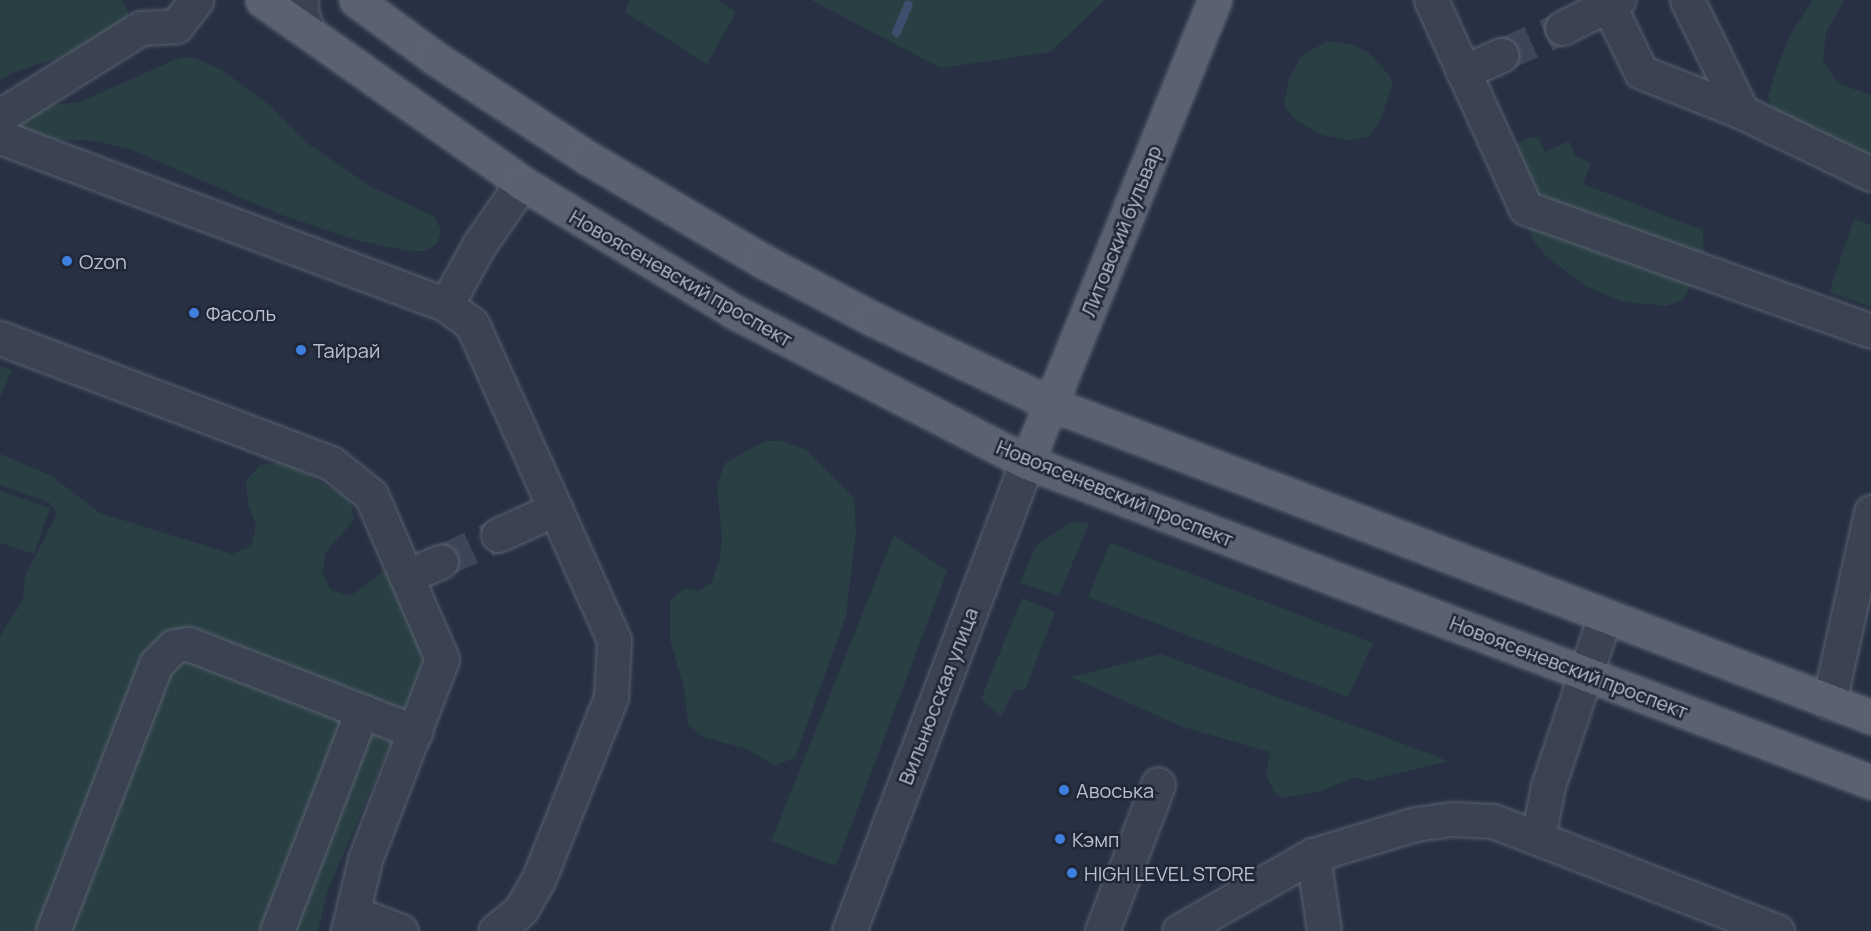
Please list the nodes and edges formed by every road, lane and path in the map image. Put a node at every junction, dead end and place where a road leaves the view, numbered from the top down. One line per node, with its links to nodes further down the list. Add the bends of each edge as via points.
1 (196, 0): 14 (street, via 176,26 141,28)
2 (262, 0): 10 (main road, Новоясеневский проспект)
3 (302, 0): 10 (street, via 301,12)
4 (356, 0): 21 (main road, via 435,58 579,152 761,260 873,320)
5 (1215, 0): 21 (main road, Литовский бульвар)
6 (1431, 0): 12 (street)
7 (1687, 0): 13 (street)
8 (1611, 2): 9 (street); 13 (street, via 1641,72)
9 (1562, 28)
10 (308, 32): 17 (main road, Новоясеневский проспект)
11 (1501, 55): 12 (street)
12 (1463, 72): 19 (street, via 1526,208)
13 (1742, 112): 16 (street)
14 (0, 116)
15 (0, 137): 18 (street)
16 (1871, 174)
17 (522, 183): 18 (street, via 479,245); 22 (main road, Новоясеневский проспект, via 733,311)
18 (446, 306): 23 (street, via 472,324)
19 (1871, 331)
20 (0, 338): 27 (street, via 331,464 371,495)
21 (1051, 404): 22 (main road, Литовский бульвар); 28 (main road)
22 (1027, 462): 29 (main road, Новоясеневский проспект); 43 (street, Вильнюсская улица)
23 (555, 509): 25 (street); 42 (street, via 614,640 611,697 538,880 521,910)
24 (1871, 512): 30 (street)
25 (498, 535)
26 (441, 561): 27 (street)
27 (408, 576): 33 (street, via 442,659)
28 (1605, 616): 29 (street); 30 (main road)
29 (1584, 673): 34 (main road, Новоясеневский проспект); 36 (street, via 1548,786)
30 (1829, 702): 32 (main road)
31 (362, 711): 33 (street); 39 (street, via 189,644 174,646 161,655); 40 (street)
32 (1871, 717)
33 (416, 732): 38 (street, via 365,860)
34 (1871, 782)
35 (1158, 783): 44 (street)
36 (1538, 837): 37 (street, via 1493,821 1452,819 1416,824); 47 (street)
37 (1313, 855): 45 (street, via 1194,919); 46 (street)
38 (351, 922): 41 (street)
39 (53, 931)
40 (276, 931)
41 (401, 931)
42 (495, 931)
43 (849, 931)
44 (1102, 931)
45 (1179, 931)
46 (1324, 931)
47 (1777, 931)

